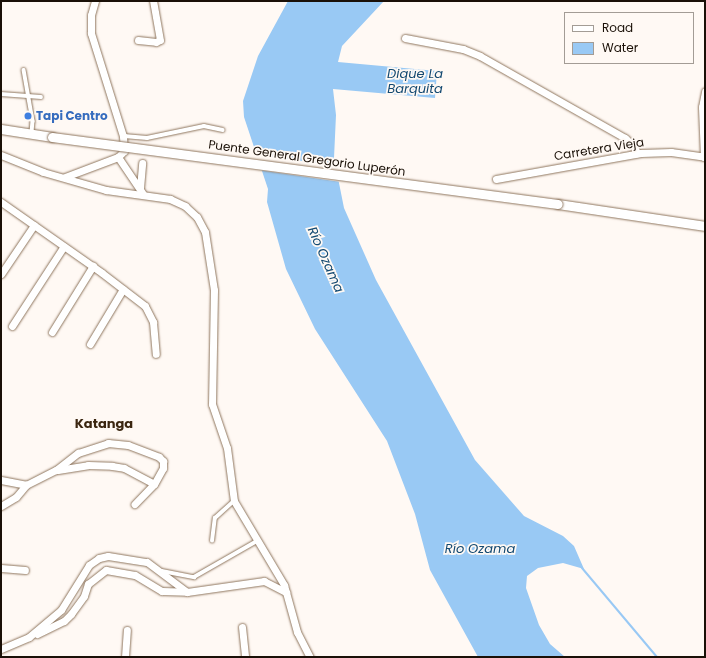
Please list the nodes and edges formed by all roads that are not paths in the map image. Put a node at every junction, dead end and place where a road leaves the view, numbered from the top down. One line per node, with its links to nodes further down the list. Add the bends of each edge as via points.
1 (96, 1): 13 (street, via 91,15 91,33)
2 (153, 1): 4 (street, via 160,40)
3 (404, 38): 14 (street, via 463,49 480,56 630,142)
4 (138, 40)
5 (24, 70): 9 (lane)
6 (705, 91): 17 (street, via 702,107)
7 (1, 94): 9 (lane)
8 (41, 97): 9 (lane)
9 (30, 98): 12 (lane)
10 (1, 129): 12 (street, Puente General Gregorio Luperón)
11 (222, 130): 13 (lane, via 204,126 147,138)
12 (32, 134): 24 (street, Puente General Gregorio Luperón, bridge)
13 (122, 136): 16 (street, via 124,151)
14 (637, 153): 17 (street, Carretera Vieja, via 664,152); 20 (street, Carretera Vieja)
15 (1, 155): 19 (street)
16 (118, 157): 19 (street); 21 (street)
17 (704, 157)
18 (142, 163): 21 (street)
19 (65, 177): 21 (street, via 106,190)
20 (496, 179)
21 (142, 191): 37 (street, via 185,206 197,217 205,232 215,316 212,404 227,448)
22 (2, 205): 23 (street)
23 (34, 225): 25 (street); 27 (street)
24 (705, 226)
25 (64, 246): 26 (street); 29 (street)
26 (93, 266): 28 (street); 30 (street)
27 (1, 274)
28 (123, 289): 31 (street); 32 (street, via 145,306 150,315 155,332)
29 (12, 326)
30 (52, 332)
31 (90, 344)
32 (156, 354)
33 (56, 470): 35 (street, via 88,465 112,466 124,468); 35 (street, via 78,453 108,443 128,445 159,457 162,461 163,468); 36 (street)
34 (1, 480): 36 (street)
35 (154, 484): 38 (street)
36 (26, 485): 39 (street, via 16,497)
37 (234, 501): 40 (lane, via 215,518); 41 (street)
38 (136, 504)
39 (1, 506)
40 (212, 540)
41 (257, 541): 44 (lane, via 194,577); 46 (street)
42 (1, 568): 43 (street)
43 (25, 570)
44 (160, 571): 45 (street); 49 (street, via 147,562 108,556 99,558 89,565 60,610)
45 (187, 592): 46 (street, via 264,582); 49 (street, via 162,591 135,575 106,570 88,584 84,596 64,621)
46 (286, 592): 53 (street, via 299,637)
47 (242, 627): 52 (street)
48 (127, 630): 51 (street)
49 (29, 637): 50 (street)
50 (1, 649)
51 (125, 657)
52 (245, 657)
53 (310, 657)

